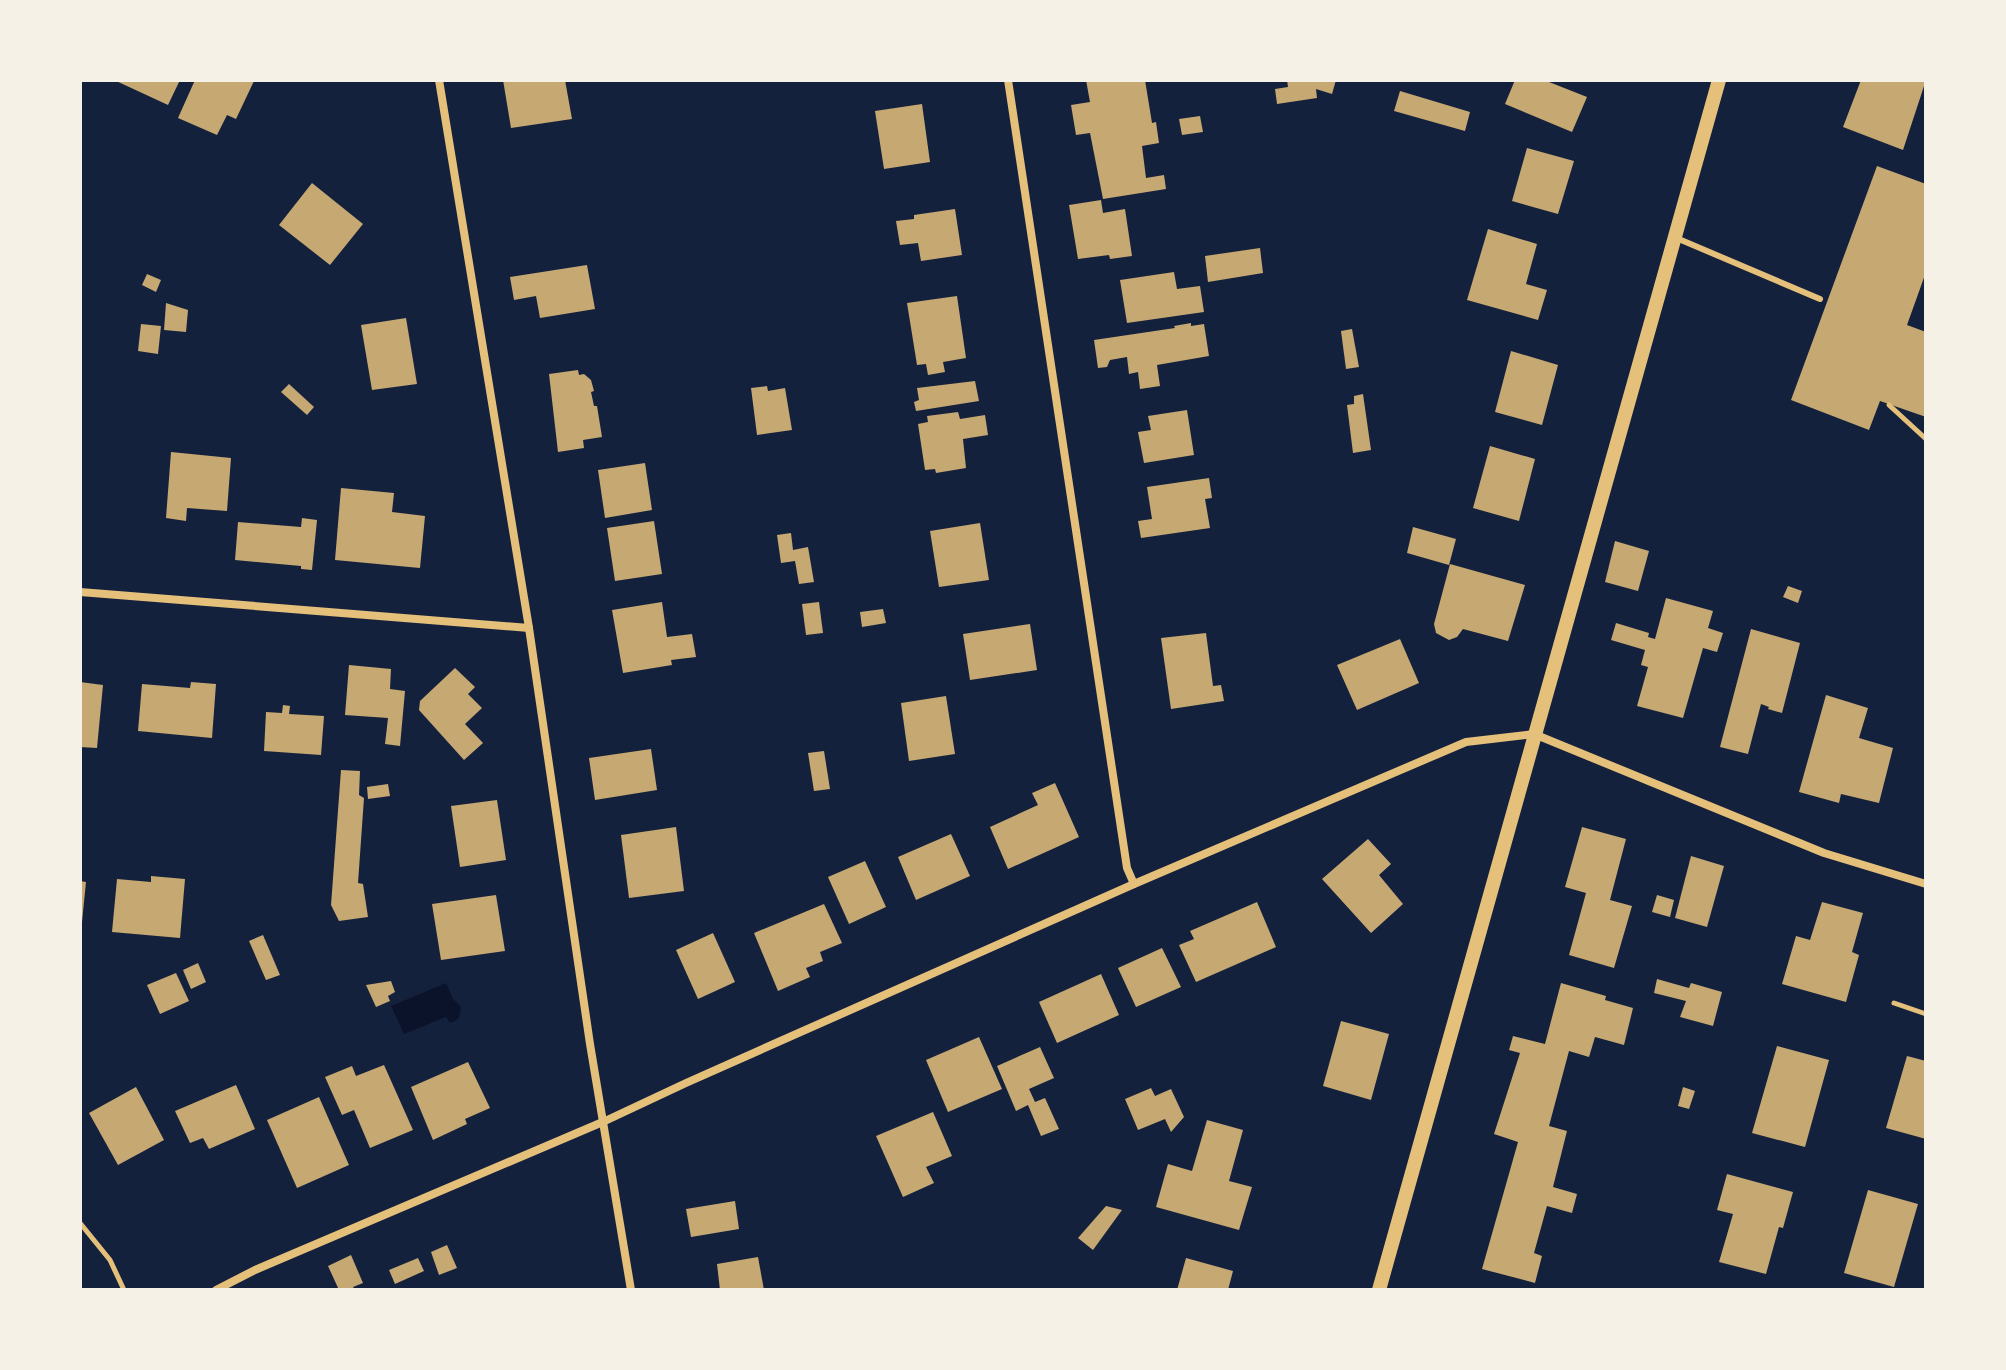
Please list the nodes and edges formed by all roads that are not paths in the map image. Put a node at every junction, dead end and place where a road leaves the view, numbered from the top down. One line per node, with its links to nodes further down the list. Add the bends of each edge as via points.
1 (439, 80): 7 (street)
2 (1008, 80): 9 (street, via 1126,860)
3 (1719, 80): 4 (street)
4 (1674, 237): 5 (lane); 8 (street)
5 (1820, 299)
6 (80, 592): 7 (street)
7 (529, 628): 11 (street)
8 (1534, 734): 9 (street, via 1466,742); 10 (street, via 1824,853); 14 (street)
9 (1134, 884): 11 (street)
10 (1926, 884)
11 (605, 1121): 12 (street); 13 (street)
12 (216, 1290)
13 (631, 1290)
14 (1379, 1290)

